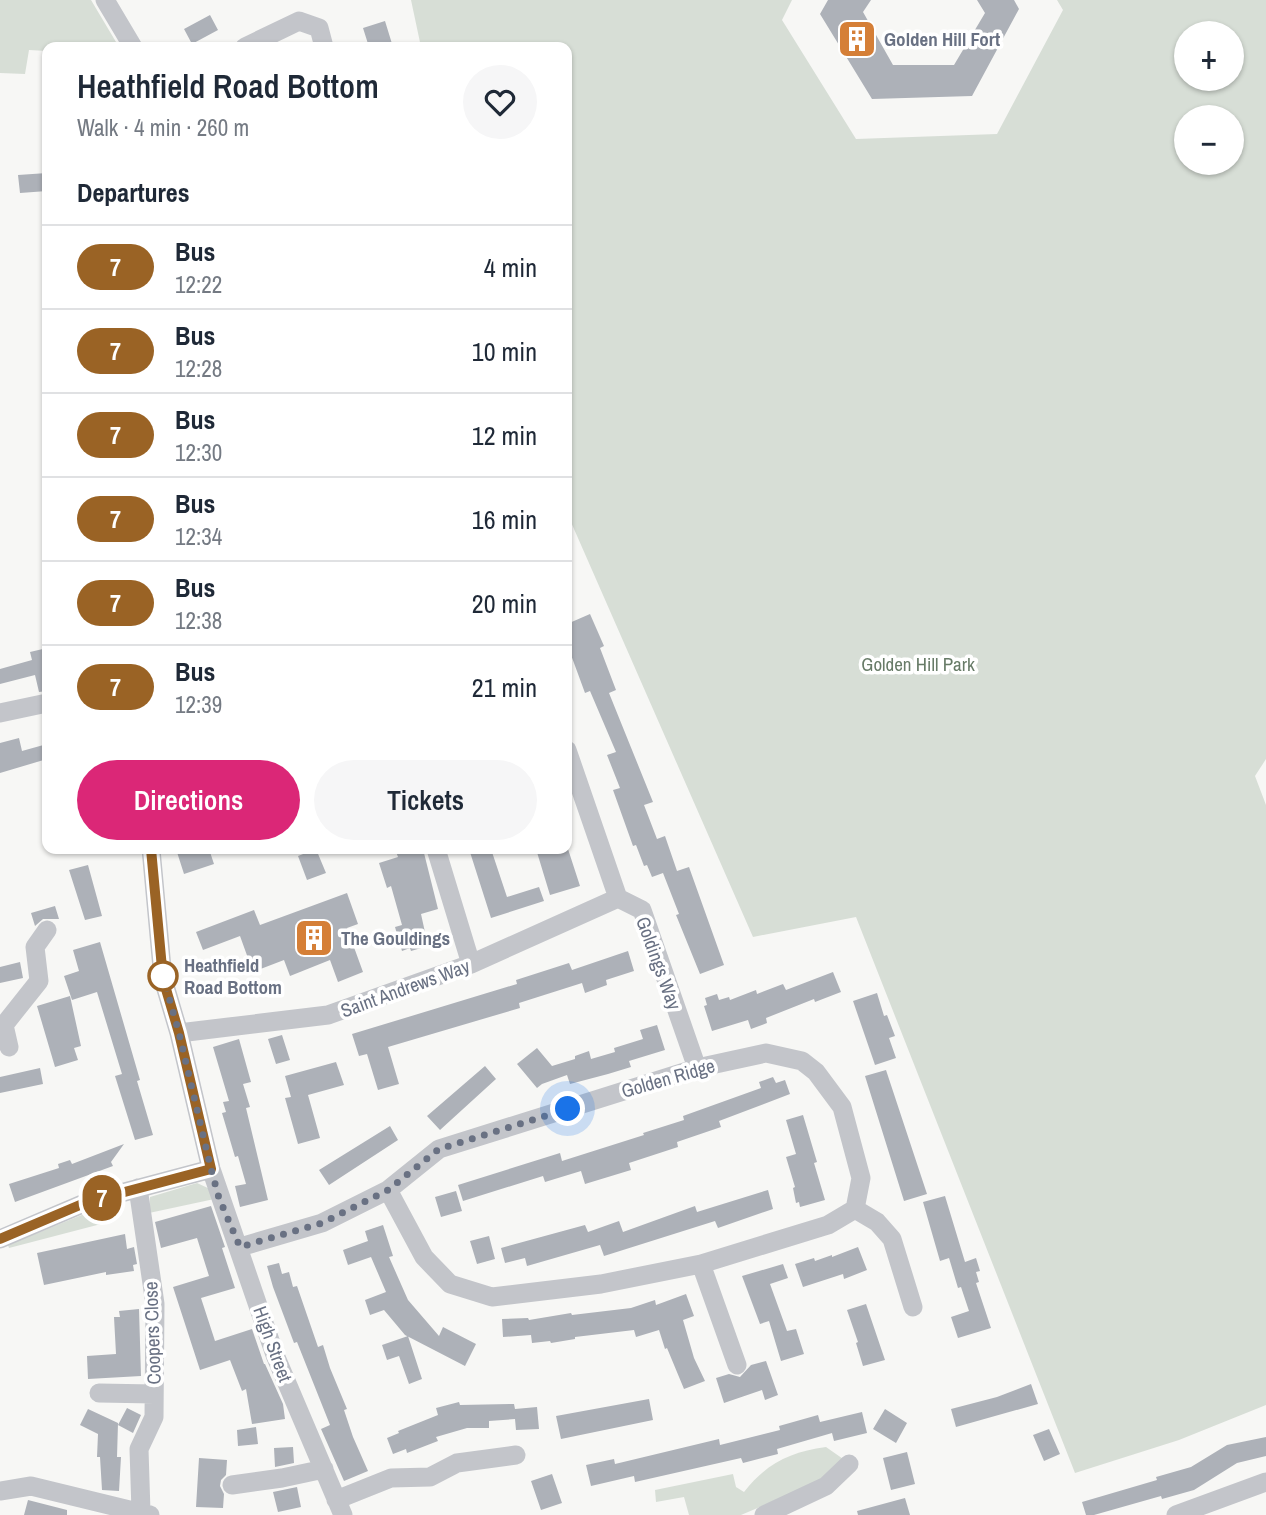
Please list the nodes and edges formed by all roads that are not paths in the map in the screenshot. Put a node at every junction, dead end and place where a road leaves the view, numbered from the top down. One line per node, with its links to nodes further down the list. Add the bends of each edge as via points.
1 (105, 0): 2 (street)
2 (130, 42)
3 (255, 42): 4 (street, via 299,20 319,28)
4 (323, 42)
5 (42, 704): 6 (street)
6 (0, 713)
7 (572, 765): 10 (street, Goldings Way)
8 (151, 854): 14 (street, High Street, via 163,979)
9 (438, 854): 12 (street)
10 (618, 898): 12 (street, Saint Andrews Way); 16 (street, Goldings Way, via 642,910)
11 (47, 930): 13 (street, via 35,947 39,981)
12 (471, 964): 14 (street, Saint Andrews Way, via 328,1015)
13 (2, 1026): 15 (street)
14 (179, 1033): 17 (street, High Street)
15 (9, 1047)
16 (697, 1068): 19 (street, Golden Ridge, via 439,1149); 20 (street, Golden Ridge, via 766,1054 802,1061 816,1072 842,1107 861,1178)
17 (211, 1169): 18 (street); 22 (street, High Street)
18 (138, 1188): 21 (street, via 87,1202); 27 (street, Coopers Close, via 155,1304)
19 (388, 1190): 22 (street, Golden Ridge, via 322,1223); 23 (street, via 432,1266 450,1284 492,1297 601,1284)
20 (855, 1209): 23 (street, via 828,1224); 24 (street, via 892,1239)
21 (0, 1240)
22 (240, 1247): 30 (street, High Street, via 275,1355)
23 (701, 1264): 25 (street)
24 (913, 1307)
25 (737, 1364)
26 (99, 1393): 27 (street, Coopers Close)
27 (154, 1394): 36 (street, Coopers Close, via 154,1417 139,1449)
28 (516, 1455): 34 (street, via 457,1463 430,1477 391,1478)
29 (849, 1464): 35 (street)
30 (324, 1469): 32 (street); 34 (street, High Street)
31 (1266, 1482): 38 (street)
32 (232, 1485)
33 (0, 1491): 36 (street, Coopers Close, via 31,1486)
34 (340, 1508)
35 (789, 1510): 37 (street)
36 (146, 1513)
37 (764, 1515)
38 (1175, 1515)

